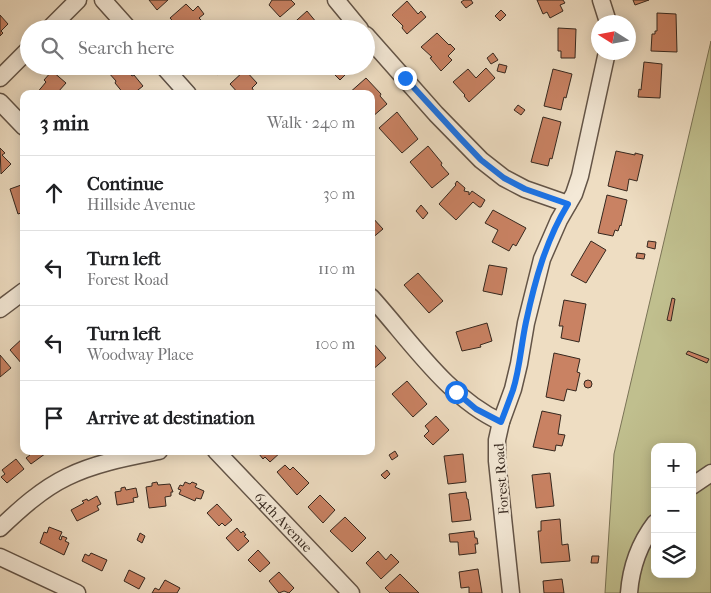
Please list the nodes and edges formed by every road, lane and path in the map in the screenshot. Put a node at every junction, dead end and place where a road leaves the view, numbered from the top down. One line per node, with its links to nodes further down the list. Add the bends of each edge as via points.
1 (78, 0): 6 (street)
2 (103, 0): 7 (street)
3 (336, 0): 8 (street)
4 (601, 0): 5 (street)
5 (606, 15)
6 (58, 20)
7 (121, 20)
8 (353, 20)
9 (375, 45): 17 (street, via 436,114 489,166 525,189)
10 (20, 58): 13 (street)
11 (605, 60): 17 (street, Forest Road, via 586,152)
12 (171, 75): 14 (street)
13 (0, 78)
14 (184, 90)
15 (0, 102): 16 (street)
16 (20, 123)
17 (568, 204): 21 (street, Forest Road, via 542,259 515,381)
18 (20, 294): 20 (street)
19 (375, 302): 21 (street, via 456,392 476,409)
20 (0, 309)
21 (501, 422): 31 (street, Forest Road, via 497,461)
22 (141, 455): 26 (street, via 68,476)
23 (220, 455): 30 (street, 64th Avenue)
24 (711, 473): 25 (street)
25 (696, 483)
26 (0, 528)
27 (651, 529): 32 (street, via 634,564)
28 (0, 557): 29 (street)
29 (77, 593)
30 (351, 593)
31 (511, 593)
32 (629, 593)

